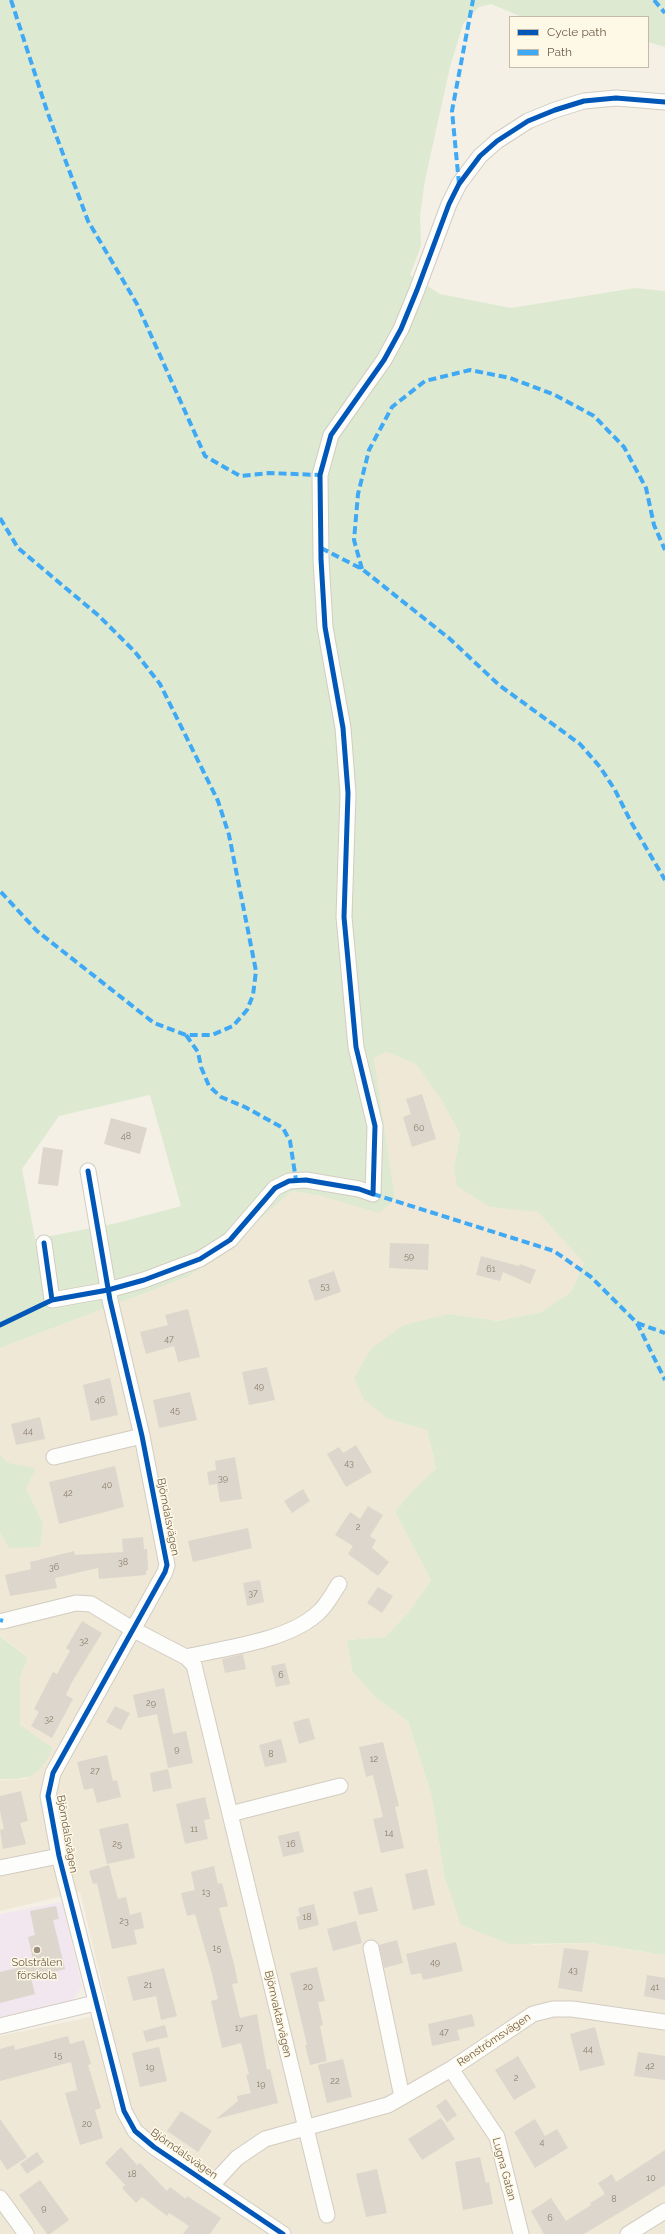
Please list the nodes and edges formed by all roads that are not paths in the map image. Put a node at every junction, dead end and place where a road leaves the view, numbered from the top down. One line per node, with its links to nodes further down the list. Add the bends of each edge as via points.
1 (665, 102): 4 (street, via 616,98 584,101 528,122 497,141 480,156 459,184 449,204 398,335 384,360 332,435 320,475 325,627 343,728 348,793 344,917 356,1048 375,1126 373,1194 359,1189 306,1180 289,1181 275,1188 238,1231 217,1249 200,1259 144,1280)
2 (88, 1171): 4 (street, Björndalsvägen)
3 (44, 1243): 4 (street, via 52,1300)
4 (108, 1290): 5 (street, Björndalsvägen)
5 (142, 1436): 6 (street); 9 (street, Björndalsvägen, via 167,1565)
6 (54, 1457)
7 (339, 1584): 10 (street, via 320,1611 304,1624 285,1634)
8 (3, 1621): 9 (street, via 76,1603 91,1604)
9 (134, 1630): 10 (street); 13 (street, Björndalsvägen, via 53,1773 48,1796)
10 (186, 1657): 12 (street, Björnvaktarvägen, via 194,1665)
11 (340, 1786): 12 (street)
12 (230, 1814): 21 (street, Björnvaktarvägen)
13 (59, 1856): 14 (street); 16 (street, Björndalsvägen)
14 (0, 1868)
15 (370, 1948): 20 (street)
16 (96, 2002): 18 (street); 22 (street, Björndalsvägen, via 124,2111 135,2131 154,2147)
17 (665, 2022): 19 (street, Renströmsvägen, via 572,2008 553,2009 533,2014)
18 (0, 2026)
19 (451, 2069): 20 (street, Renströmsvägen); 28 (street, Lugna Gatan, via 497,2137)
20 (402, 2097): 21 (street, Renströmsvägen, via 388,2106)
21 (305, 2128): 22 (street, Renströmsvägen, via 265,2139 236,2158); 25 (street, Björnvaktarvägen)
22 (212, 2185): 27 (street, Björndalsvägen)
23 (0, 2198): 26 (street)
24 (665, 2211): 29 (street)
25 (327, 2215)
26 (26, 2234)
27 (283, 2234)
28 (521, 2234)
29 (628, 2234)

